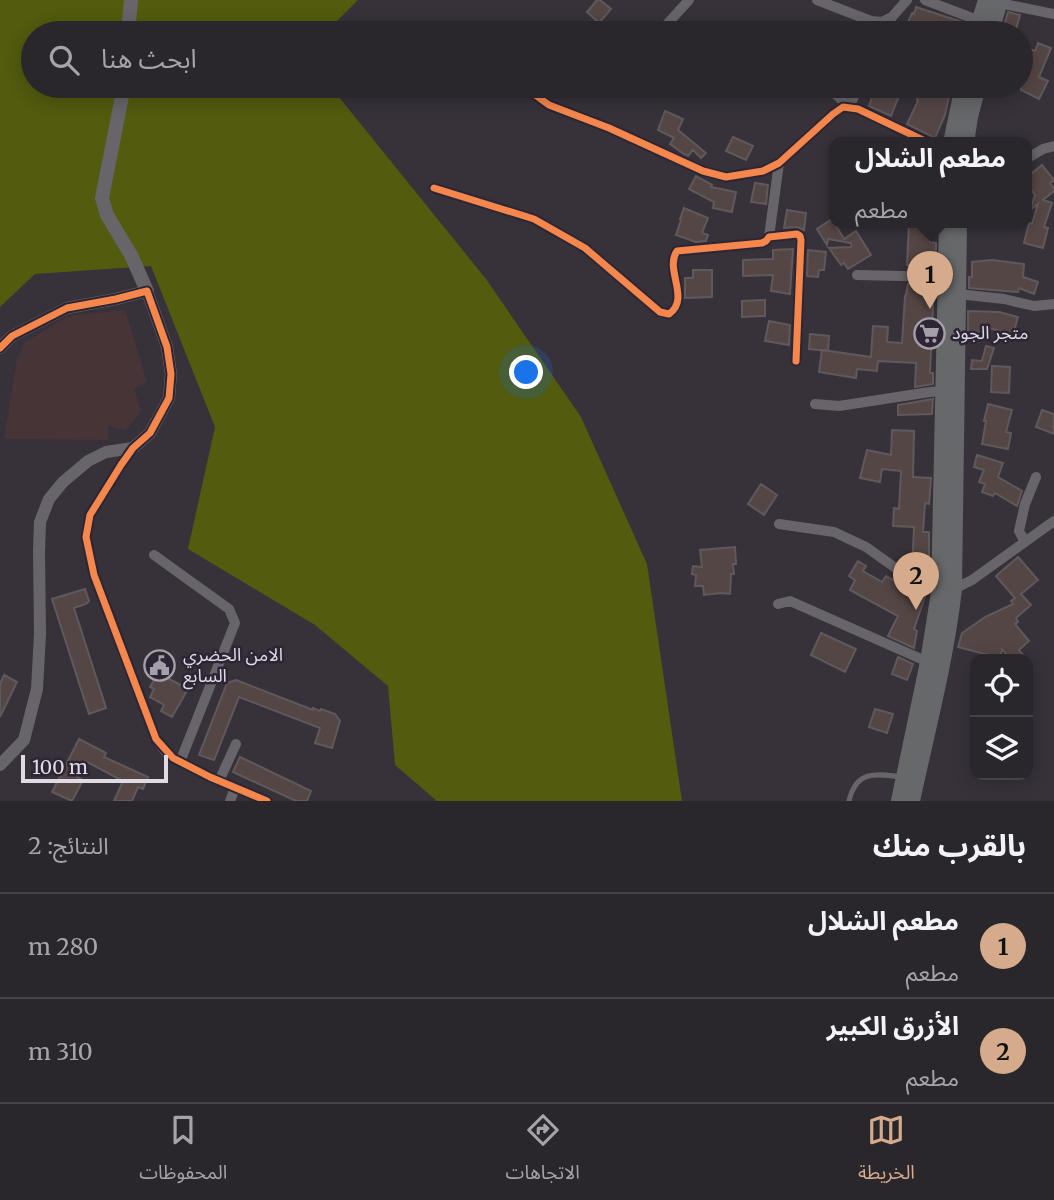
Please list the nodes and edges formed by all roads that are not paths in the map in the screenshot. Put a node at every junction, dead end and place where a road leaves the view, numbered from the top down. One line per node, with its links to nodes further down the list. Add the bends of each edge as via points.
1 (131, 0): 9 (main road)
2 (689, 0): 10 (street)
3 (817, 0): 11 (street)
4 (906, 0): 8 (street)
5 (925, 0): 14 (street)
6 (995, 1): 7 (street); 15 (main road); 16 (main road)
7 (1054, 14)
8 (892, 17): 12 (street); 13 (street)
9 (129, 21)
10 (670, 21)
11 (871, 21)
12 (884, 21)
13 (890, 21)
14 (966, 21)
15 (982, 21)
16 (992, 21)
17 (122, 98): 36 (main road, via 103,198 107,215)
18 (539, 98): 29 (street, via 703,171 726,177 763,171)
19 (840, 98): 23 (street)
20 (853, 98): 23 (street)
21 (960, 98): 25 (main road)
22 (975, 98): 26 (main road)
23 (849, 107): 24 (street); 29 (street, via 833,114)
24 (916, 137)
25 (952, 137)
26 (967, 137)
27 (1054, 146): 28 (street)
28 (1032, 155)
29 (779, 163): 33 (street)
30 (434, 188): 33 (street, via 534,219 585,248 660,312 669,314 678,301 677,251 762,243)
31 (947, 228): 35 (main road)
32 (959, 228): 37 (main road)
33 (768, 237): 40 (street, via 800,236)
34 (857, 275): 35 (street)
35 (946, 277): 41 (main road)
36 (147, 291): 39 (street, via 67,307 12,336); 43 (street, via 167,347 169,398 150,433)
37 (958, 294): 38 (street, via 1034,306); 49 (main road)
38 (1054, 304)
39 (0, 348)
40 (796, 361)
41 (944, 391): 42 (street, via 839,406); 49 (main road)
42 (815, 404)
43 (133, 448): 53 (street, via 90,515 86,537 94,575 156,739); 54 (street, via 106,452 88,461 49,499 40,522 37,689 24,740)
44 (1036, 477): 47 (street, via 1019,531)
45 (1054, 521): 47 (street)
46 (779, 524): 49 (street, via 834,532 866,547 911,579)
47 (1025, 542): 49 (street, via 972,580)
48 (154, 555): 53 (street, via 229,609 235,623)
49 (947, 591): 51 (main road); 62 (main road, via 951,615)
50 (778, 604): 51 (street, via 790,601)
51 (928, 662): 55 (main road)
52 (236, 744): 56 (street)
53 (180, 762): 56 (street)
54 (0, 765)
55 (904, 778): 60 (lane, via 881,774 862,778 852,787); 61 (main road)
56 (219, 781): 57 (street)
57 (235, 788): 58 (street); 59 (street)
58 (230, 801)
59 (267, 801)
60 (849, 801)
61 (899, 801)
62 (912, 801)

